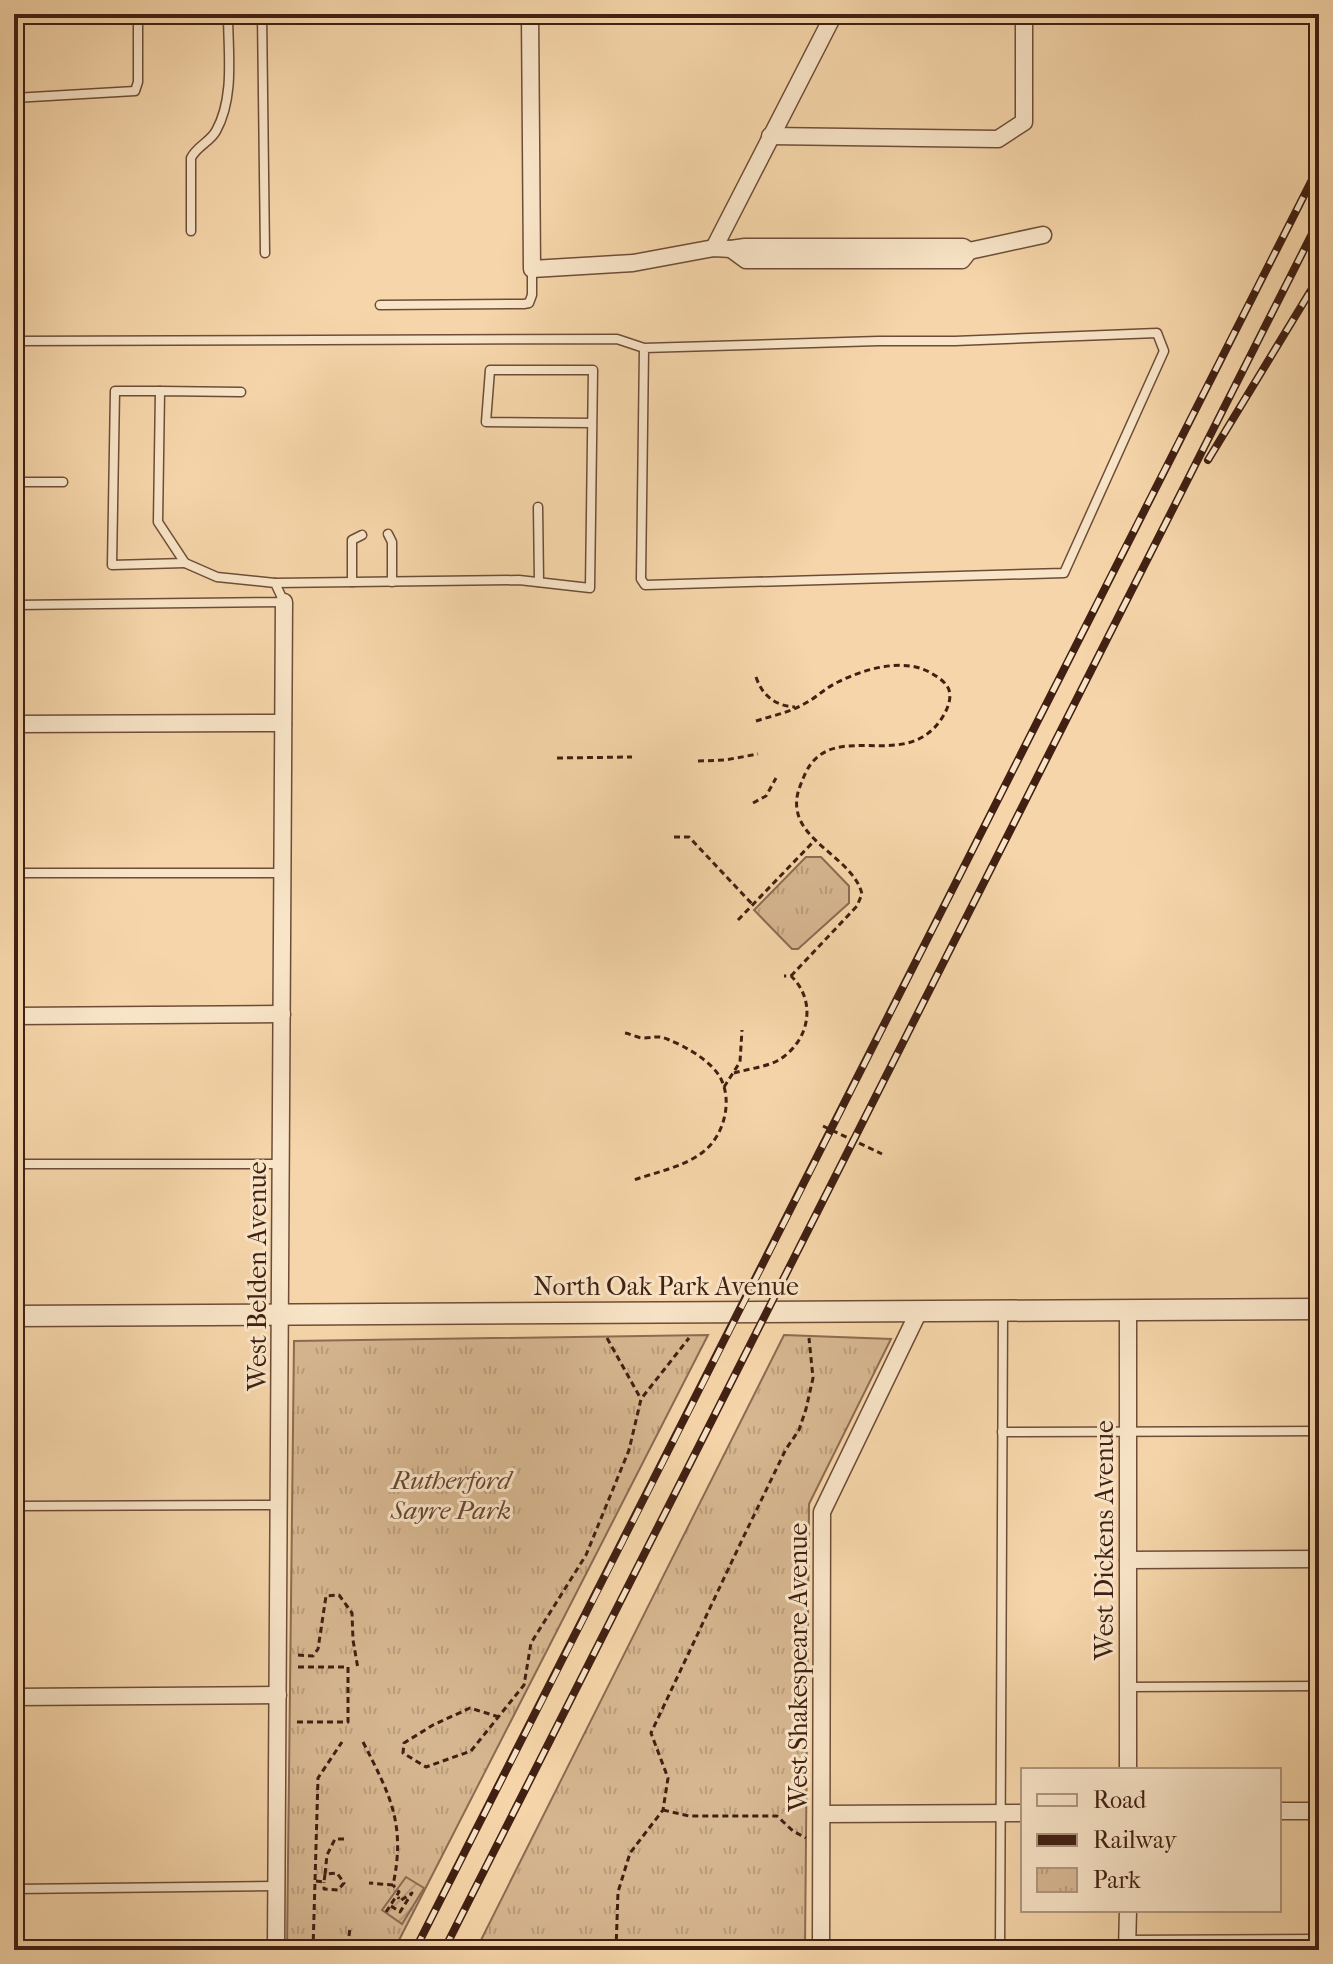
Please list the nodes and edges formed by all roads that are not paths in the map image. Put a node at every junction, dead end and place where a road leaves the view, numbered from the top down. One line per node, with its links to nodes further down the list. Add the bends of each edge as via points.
1 (138, 14): 7 (lane, via 135,91)
2 (228, 14): 9 (lane, via 228,90 214,135 191,158)
3 (262, 14): 12 (lane)
4 (530, 14): 13 (street)
5 (834, 14): 8 (street)
6 (1024, 14): 8 (street, via 1024,122 998,139)
7 (14, 98)
8 (770, 136): 11 (street)
9 (191, 231)
10 (1043, 235): 11 (street, via 969,251)
11 (723, 249): 13 (street, via 633,263)
12 (265, 253)
13 (532, 269): 14 (lane, via 529,303)
14 (380, 305)
15 (14, 341): 16 (lane, via 617,339)
16 (644, 348): 16 (lane, via 645,585 1064,573 1164,351 1157,333)
17 (160, 391): 18 (lane); 25 (lane, via 158,522); 25 (lane, via 115,391 112,565)
18 (241, 392)
19 (592, 423): 19 (lane, via 593,370 490,370 486,422); 28 (lane, via 590,588)
20 (14, 482): 21 (lane)
21 (63, 482)
22 (538, 507): 28 (lane)
23 (388, 534): 27 (lane)
24 (362, 535): 26 (lane, via 352,540)
25 (185, 563): 29 (lane, via 217,577)
26 (352, 582): 27 (lane); 29 (lane)
27 (392, 582): 28 (lane)
28 (539, 582)
29 (275, 583): 30 (lane)
30 (284, 602): 31 (lane); 32 (street, West Belden Avenue)
31 (14, 605)
32 (283, 723): 33 (street); 35 (street, West Belden Avenue)
33 (14, 724)
34 (14, 873): 35 (lane)
35 (283, 873): 36 (street, West Belden Avenue)
36 (282, 1014): 37 (street); 39 (street, West Belden Avenue)
37 (14, 1016)
38 (14, 1164): 39 (lane)
39 (281, 1164): 44 (street, West Belden Avenue)
40 (1319, 1309): 42 (street, North Oak Park Avenue)
41 (1003, 1310): 42 (street, North Oak Park Avenue); 43 (street, North Oak Park Avenue); 47 (lane)
42 (1128, 1310): 48 (street, West Dickens Avenue)
43 (919, 1311): 44 (street, North Oak Park Avenue); 62 (street, West Shakespeare Avenue, via 822,1512)
44 (280, 1315): 45 (street, North Oak Park Avenue); 49 (street, West Belden Avenue)
45 (14, 1316)
46 (1319, 1431): 48 (lane)
47 (1002, 1432): 48 (lane); 60 (lane)
48 (1128, 1432): 52 (street, West Dickens Avenue)
49 (280, 1505): 50 (lane); 55 (street, West Belden Avenue)
50 (14, 1506)
51 (1319, 1559): 52 (street)
52 (1128, 1560): 54 (street, West Dickens Avenue)
53 (1319, 1686): 54 (lane)
54 (1128, 1687): 57 (street, West Dickens Avenue)
55 (278, 1695): 56 (street); 63 (street, West Belden Avenue)
56 (14, 1697)
57 (1128, 1768)
58 (1281, 1811): 59 (street)
59 (1319, 1811)
60 (1001, 1813): 61 (street); 62 (street); 70 (lane)
61 (1021, 1813)
62 (822, 1814): 69 (street, West Shakespeare Avenue)
63 (277, 1886): 64 (lane); 68 (street, West Belden Avenue)
64 (14, 1889)
65 (1128, 1912): 67 (street)
66 (1319, 1939): 67 (lane)
67 (1127, 1945)
68 (276, 1950)
69 (821, 1950)
70 (1000, 1950)

